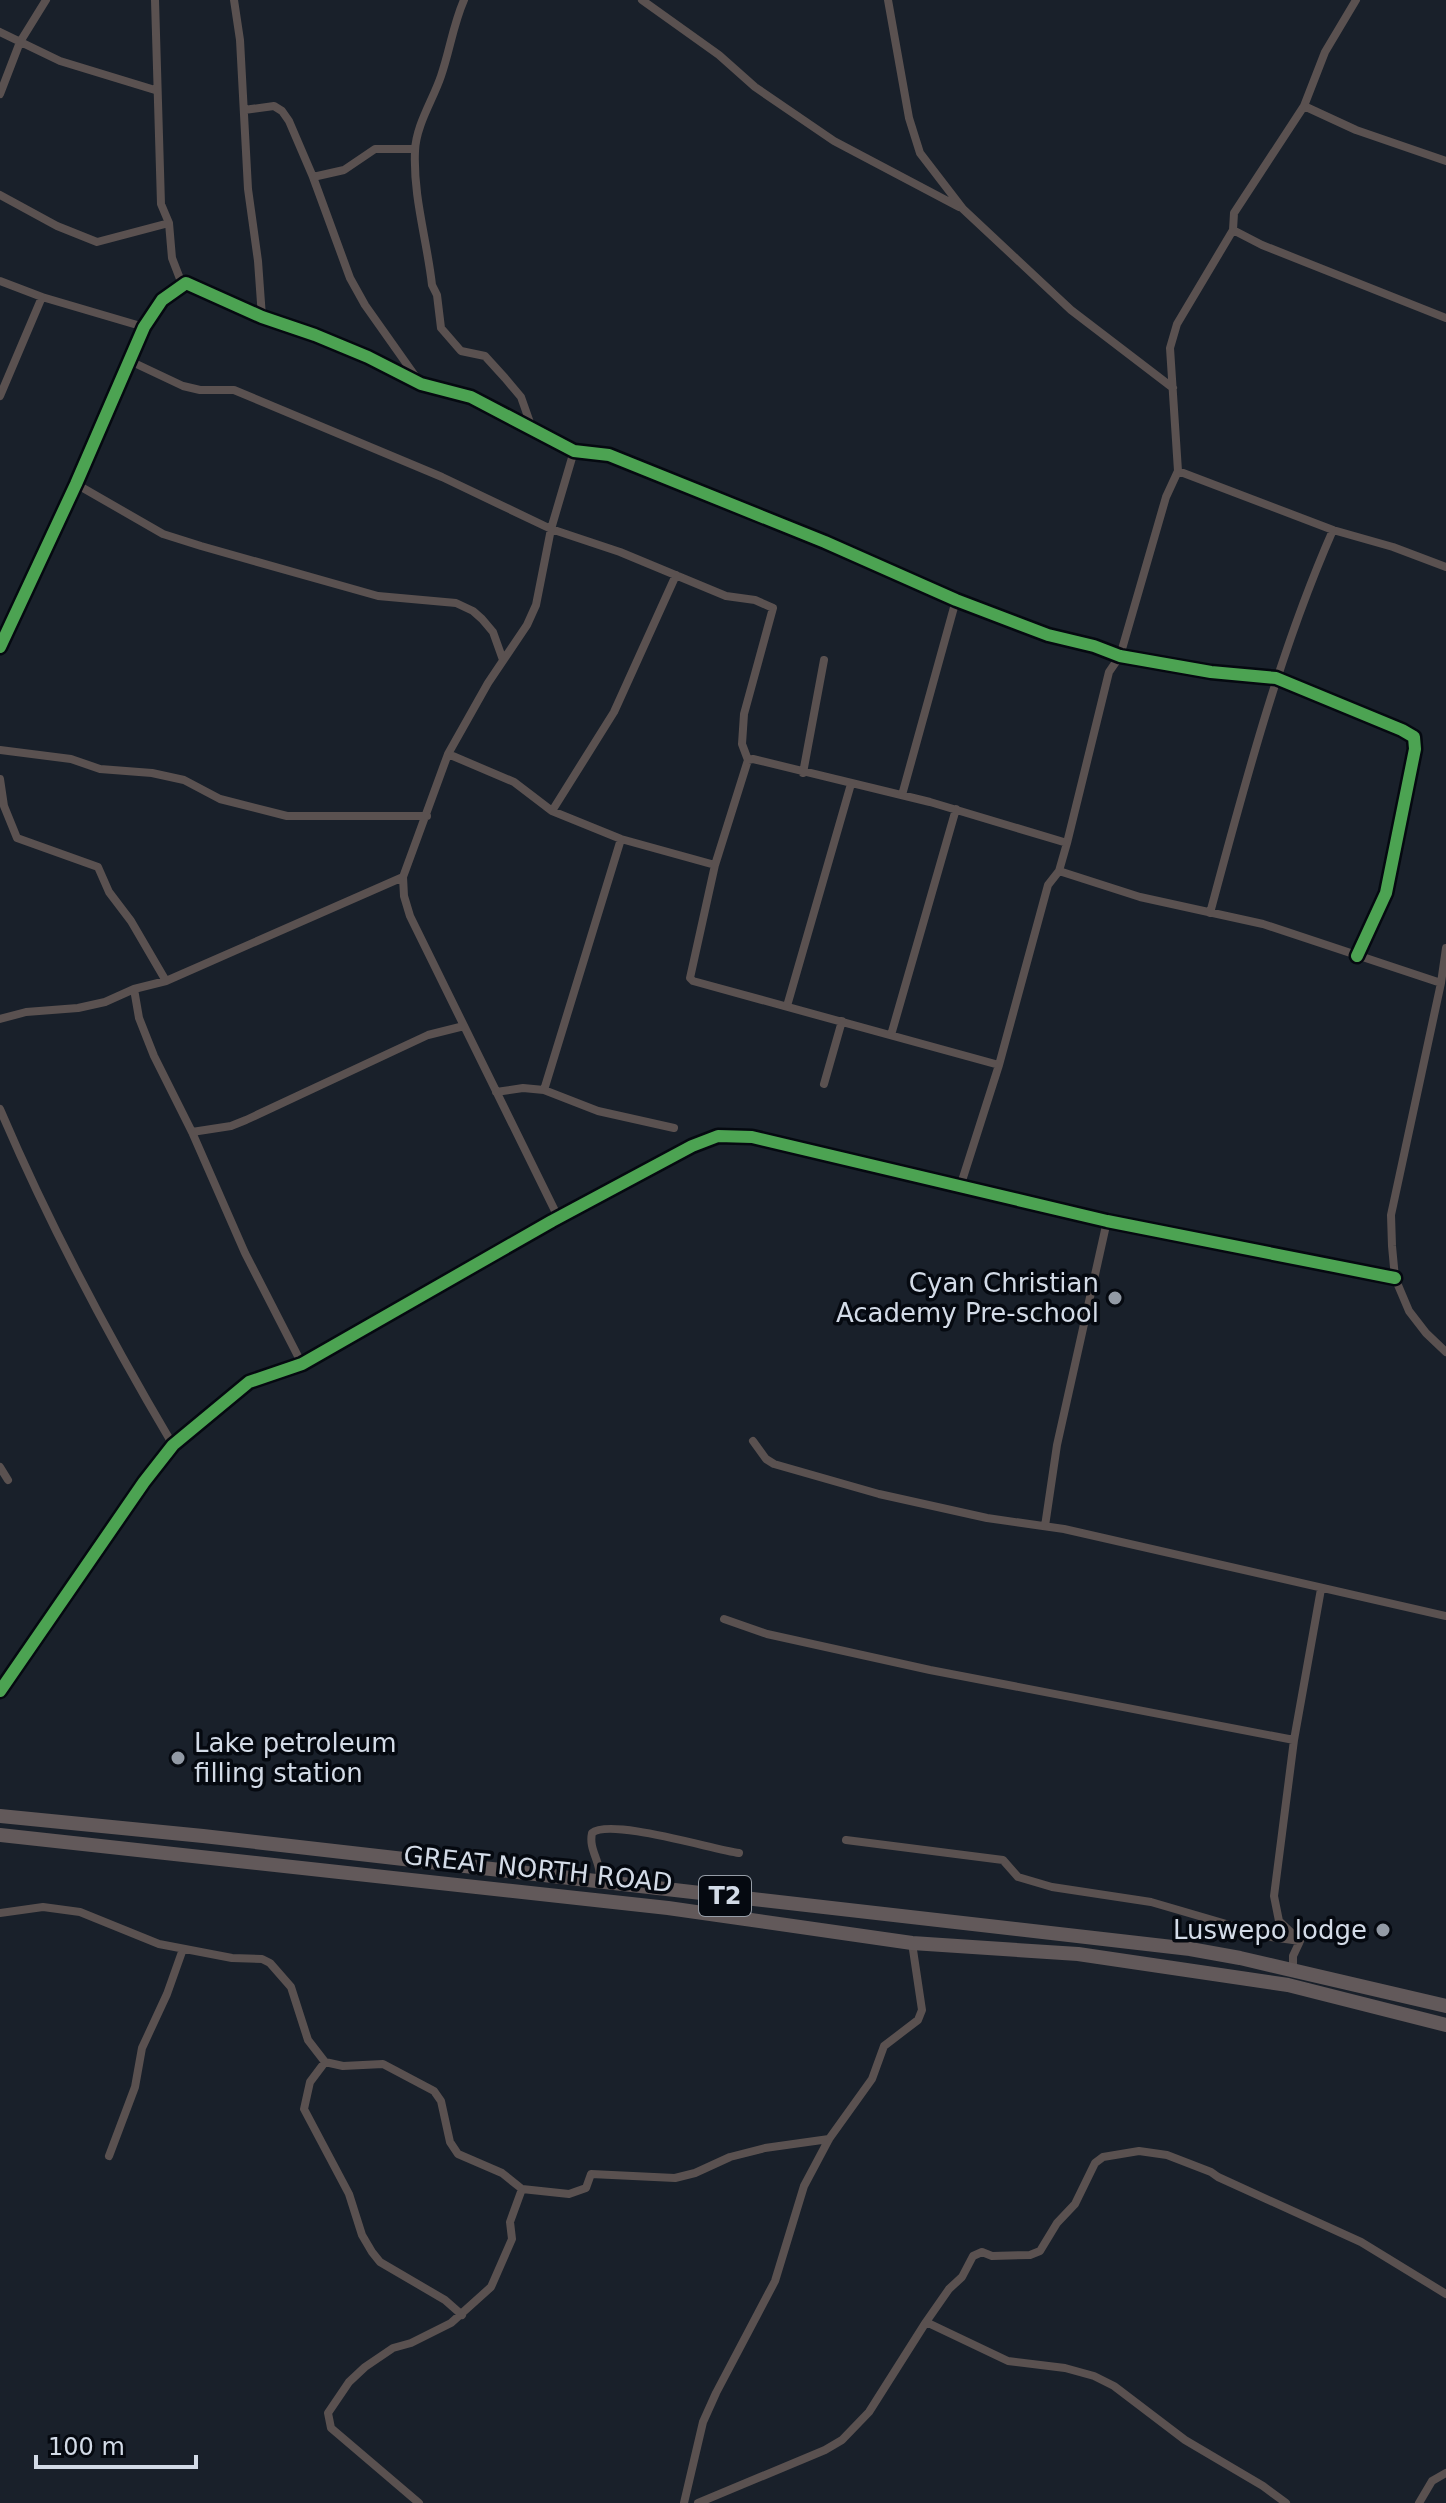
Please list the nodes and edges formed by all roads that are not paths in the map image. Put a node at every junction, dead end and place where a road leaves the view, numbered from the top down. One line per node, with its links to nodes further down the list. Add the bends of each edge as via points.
1 (46, 0): 9 (street)
2 (155, 0): 10 (street)
3 (234, 0): 13 (street)
4 (464, 0): 14 (street)
5 (642, 0): 18 (street, via 834,141)
6 (888, 0): 18 (street, via 920,153)
7 (1356, 0): 12 (street, via 1325,52)
8 (0, 32): 9 (street)
9 (20, 42): 10 (street, via 60,61); 11 (street)
10 (155, 90): 19 (street, via 161,204)
11 (0, 94)
12 (1304, 106): 15 (street); 20 (street, via 1234,213)
13 (244, 110): 16 (street, via 274,106 282,111); 24 (street)
14 (415, 149): 16 (street, via 375,149 344,170); 31 (street, via 420,219 441,328 461,351 485,356 505,378 521,397)
15 (1446, 161)
16 (313, 177): 28 (street, via 350,278)
17 (0, 195): 19 (street, via 97,242)
18 (963, 209): 29 (street, via 1071,310)
19 (169, 223): 22 (street, via 172,258)
20 (1233, 230): 25 (street); 29 (street, via 1177,324 1170,348)
21 (0, 281): 23 (street)
22 (182, 284): 24 (street); 26 (street, via 162,300)
23 (42, 297): 26 (street); 30 (street)
24 (262, 317): 28 (street)
25 (1446, 318)
26 (144, 327): 27 (street)
27 (130, 361): 34 (street); 35 (street, via 183,386 234,390)
28 (421, 384): 31 (street, via 471,397)
29 (1173, 388): 33 (street)
30 (0, 396)
31 (533, 431): 32 (street)
32 (574, 451): 35 (street); 39 (street, via 609,455)
33 (1178, 471): 36 (street); 41 (street)
34 (76, 484): 40 (street); 42 (street, via 163,534 201,546 378,596 456,603 473,611 493,632)
35 (551, 529): 38 (street); 42 (street, via 536,605)
36 (1333, 530): 37 (street); 44 (street)
37 (1446, 567)
38 (676, 575): 47 (street, via 773,608 744,714 742,744); 53 (street, via 614,712)
39 (956, 600): 41 (street); 51 (street)
40 (0, 647)
41 (1120, 656): 44 (street); 56 (street, via 1109,672)
42 (503, 660): 46 (street)
43 (824, 660): 48 (street)
44 (1276, 678): 60 (street); 62 (street, via 1414,737 1386,893)
45 (0, 750): 54 (street, via 184,780 220,799 287,816)
46 (448, 754): 53 (street, via 514,782); 54 (street)
47 (748, 760): 48 (street); 57 (street)
48 (803, 773): 50 (street)
49 (0, 779): 63 (street, via 17,838 98,867)
50 (851, 784): 51 (street); 66 (street)
51 (902, 795): 52 (street)
52 (956, 809): 56 (street); 70 (street)
53 (552, 811): 55 (street)
54 (427, 816): 59 (street)
55 (621, 839): 57 (street); 73 (street)
56 (1067, 843): 58 (street)
57 (715, 865): 66 (street, via 690,978)
58 (1059, 871): 60 (street); 71 (street, via 1048,885)
59 (403, 877): 63 (street); 69 (street, via 410,916)
60 (1210, 913): 62 (street, via 1263,924)
61 (1446, 948): 64 (street)
62 (1357, 956): 64 (street)
63 (166, 981): 65 (street)
64 (1441, 983): 81 (street, via 1391,1215)
65 (134, 989): 67 (street, via 105,1002); 77 (street, via 154,1056)
66 (787, 1006): 68 (street)
67 (0, 1019)
68 (842, 1021): 70 (street); 72 (street)
69 (464, 1026): 74 (street); 77 (street, via 428,1035 231,1126)
70 (891, 1035): 71 (street)
71 (999, 1065): 78 (street)
72 (824, 1084)
73 (544, 1090): 74 (street); 76 (street, via 598,1111)
74 (496, 1092): 79 (street)
75 (0, 1109): 85 (street, via 70,1256)
76 (674, 1128)
77 (192, 1132): 83 (street)
78 (960, 1187): 79 (street, via 752,1137 718,1136); 80 (street)
79 (559, 1219): 83 (street)
80 (1107, 1221): 81 (street); 88 (street, via 1057,1445)
81 (1395, 1278): 82 (street, via 1409,1311)
82 (1445, 1352)
83 (302, 1364): 85 (street, via 249,1382)
84 (753, 1441): 88 (street, via 766,1459 783,1468 939,1508)
85 (173, 1445): 92 (street)
86 (0, 1467): 87 (street)
87 (8, 1480)
88 (1045, 1526): 89 (street)
89 (1321, 1589): 90 (street); 93 (street)
90 (1446, 1616)
91 (724, 1619): 93 (street, via 767,1634 930,1670)
92 (0, 1691)
93 (1294, 1740): 100 (street, via 1274,1896 1279,1921)
94 (0, 1816): 98 (highway, GREAT NORTH ROAD / T2)
95 (0, 1835): 101 (highway, GREAT NORTH ROAD / T2, via 668,1908)
96 (846, 1840): 100 (street, via 1003,1860 1018,1877 1052,1887 1151,1902)
97 (739, 1853): 98 (street, via 619,1828 597,1829 590,1846 601,1870)
98 (599, 1883): 103 (highway, GREAT NORTH ROAD / T2, via 1145,1944)
99 (0, 1913): 102 (street, via 43,1907 80,1912)
100 (1300, 1941): 103 (street)
101 (912, 1943): 105 (highway, GREAT NORTH ROAD / T2, via 1078,1954 1236,1976); 107 (street, via 922,2010 918,2020 884,2046 872,2079)
102 (183, 1949): 106 (street, via 270,1963 291,1987 308,2040); 108 (street, via 142,2048 135,2087)
103 (1293, 1970): 104 (highway, GREAT NORTH ROAD / T2)
104 (1446, 2006)
105 (1446, 2025)
106 (325, 2062): 109 (street, via 383,2064 434,2091 458,2154 502,2173); 111 (street, via 310,2082 305,2114 343,2182 362,2235 380,2262)
107 (829, 2139): 109 (street, via 765,2148 675,2178 591,2174 578,2193); 116 (street, via 804,2186 775,2281 703,2422)
108 (109, 2156)
109 (522, 2189): 111 (street, via 510,2222 512,2239 491,2287)
110 (1446, 2294): 112 (street, via 1394,2260 1305,2215 1167,2155 1139,2151 1095,2163 1075,2204 1040,2251 973,2256)
111 (462, 2315): 115 (street, via 381,2355 349,2382 328,2413 331,2428)
112 (926, 2322): 114 (street, via 1008,2361 1065,2368 1114,2386); 117 (street, via 869,2412 842,2440)
113 (1446, 2473): 118 (street, via 1432,2481)
114 (1280, 2502)
115 (419, 2503)
116 (684, 2503)
117 (698, 2503)
118 (1419, 2503)

